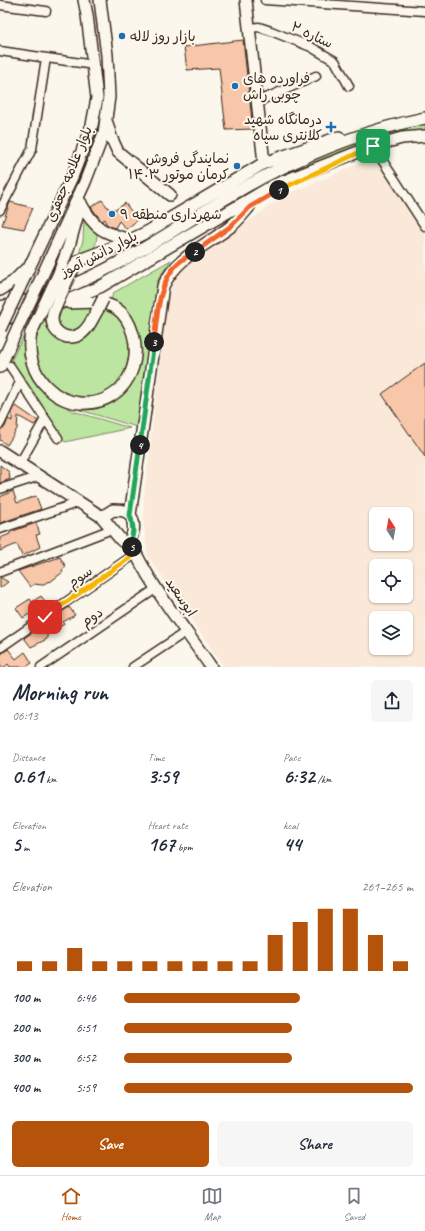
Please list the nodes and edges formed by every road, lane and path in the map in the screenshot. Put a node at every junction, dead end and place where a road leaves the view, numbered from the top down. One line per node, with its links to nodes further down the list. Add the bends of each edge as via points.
1 (84, 0): 11 (main road, بلوار علامه جعفری)
2 (100, 0): 16 (main road, بلوار علامه جعفری, via 108,55 109,97)
3 (246, 0): 8 (main road)
4 (265, 0): 7 (street)
5 (0, 6): 6 (street)
6 (46, 11)
7 (425, 11)
8 (249, 28): 13 (street, ستاره ۲, via 259,27 311,47 335,61); 14 (main road)
9 (0, 51): 10 (street)
10 (46, 58): 11 (street); 26 (street, via 32,149)
11 (94, 65): 29 (main road, بلوار علامه جعفری, via 97,98 92,125 72,177)
12 (316, 76): 14 (street)
13 (349, 86)
14 (257, 102): 21 (main road)
15 (425, 118): 17 (main road, بلوار دانش آموز)
16 (106, 121): 22 (main road, بلوار علامه جعفری, via 99,148); 23 (main road, via 118,152)
17 (371, 132): 21 (main road, via 323,141); 32 (main road, بلوار دانش آموز, via 269,174 89,278 47,294)
18 (425, 136): 19 (main road, via 402,138)
19 (373, 146): 20 (main road); 27 (street)
20 (347, 157): 25 (main road); 33 (main road, بلوار دانش آموز, via 274,185 116,279)
21 (264, 163): 28 (main road)
22 (85, 182): 24 (main road); 36 (main road, بلوار علامه جعفری, bridge, via 18,327)
23 (170, 195)
24 (81, 204): 28 (main road, via 90,221 100,230); 30 (main road)
25 (250, 207): 33 (main road, via 111,289 87,329 74,337 57,333 52,323); 46 (main road, via 231,226 178,263 163,286)
26 (0, 210)
27 (424, 221)
28 (130, 240): 30 (main road, via 82,258)
29 (30, 264): 31 (main road, via 13,282); 35 (main road, بلوار علامه جعفری, bridge)
30 (64, 274): 33 (main road, bridge); 33 (main road, bridge, via 31,333 29,349 33,366 54,394 74,402 95,403 111,396 125,384 131,373 136,349 131,327 124,315 111,306 94,302)
31 (0, 290)
32 (0, 307)
33 (53, 309): 34 (main road, بلوار دانش آموز)
34 (0, 320)
35 (0, 330)
36 (5, 367): 37 (street)
37 (20, 382): 38 (street); 39 (street)
38 (45, 419): 40 (street); 42 (street)
39 (0, 424)
40 (58, 438)
41 (0, 451): 42 (main road)
42 (20, 463): 43 (main road)
43 (40, 476): 44 (street); 45 (main road)
44 (0, 489)
45 (80, 502): 47 (main road); 48 (street)
46 (130, 515): 47 (main road, via 125,511 113,510); 50 (main road, via 133,537)
47 (102, 517): 49 (main road)
48 (0, 529)
49 (112, 529): 50 (main road, via 125,543); 52 (street)
50 (130, 541): 51 (main road, ابوسعید)
51 (135, 554): 53 (main road, ابوسعید); 55 (street, سوم)
52 (0, 572)
53 (157, 588): 54 (main road, ابوسعید); 56 (street, دوم)
54 (186, 631): 57 (street); 58 (main road, ابوسعید)
55 (0, 648)
56 (41, 667)
57 (133, 667)
58 (211, 667)

